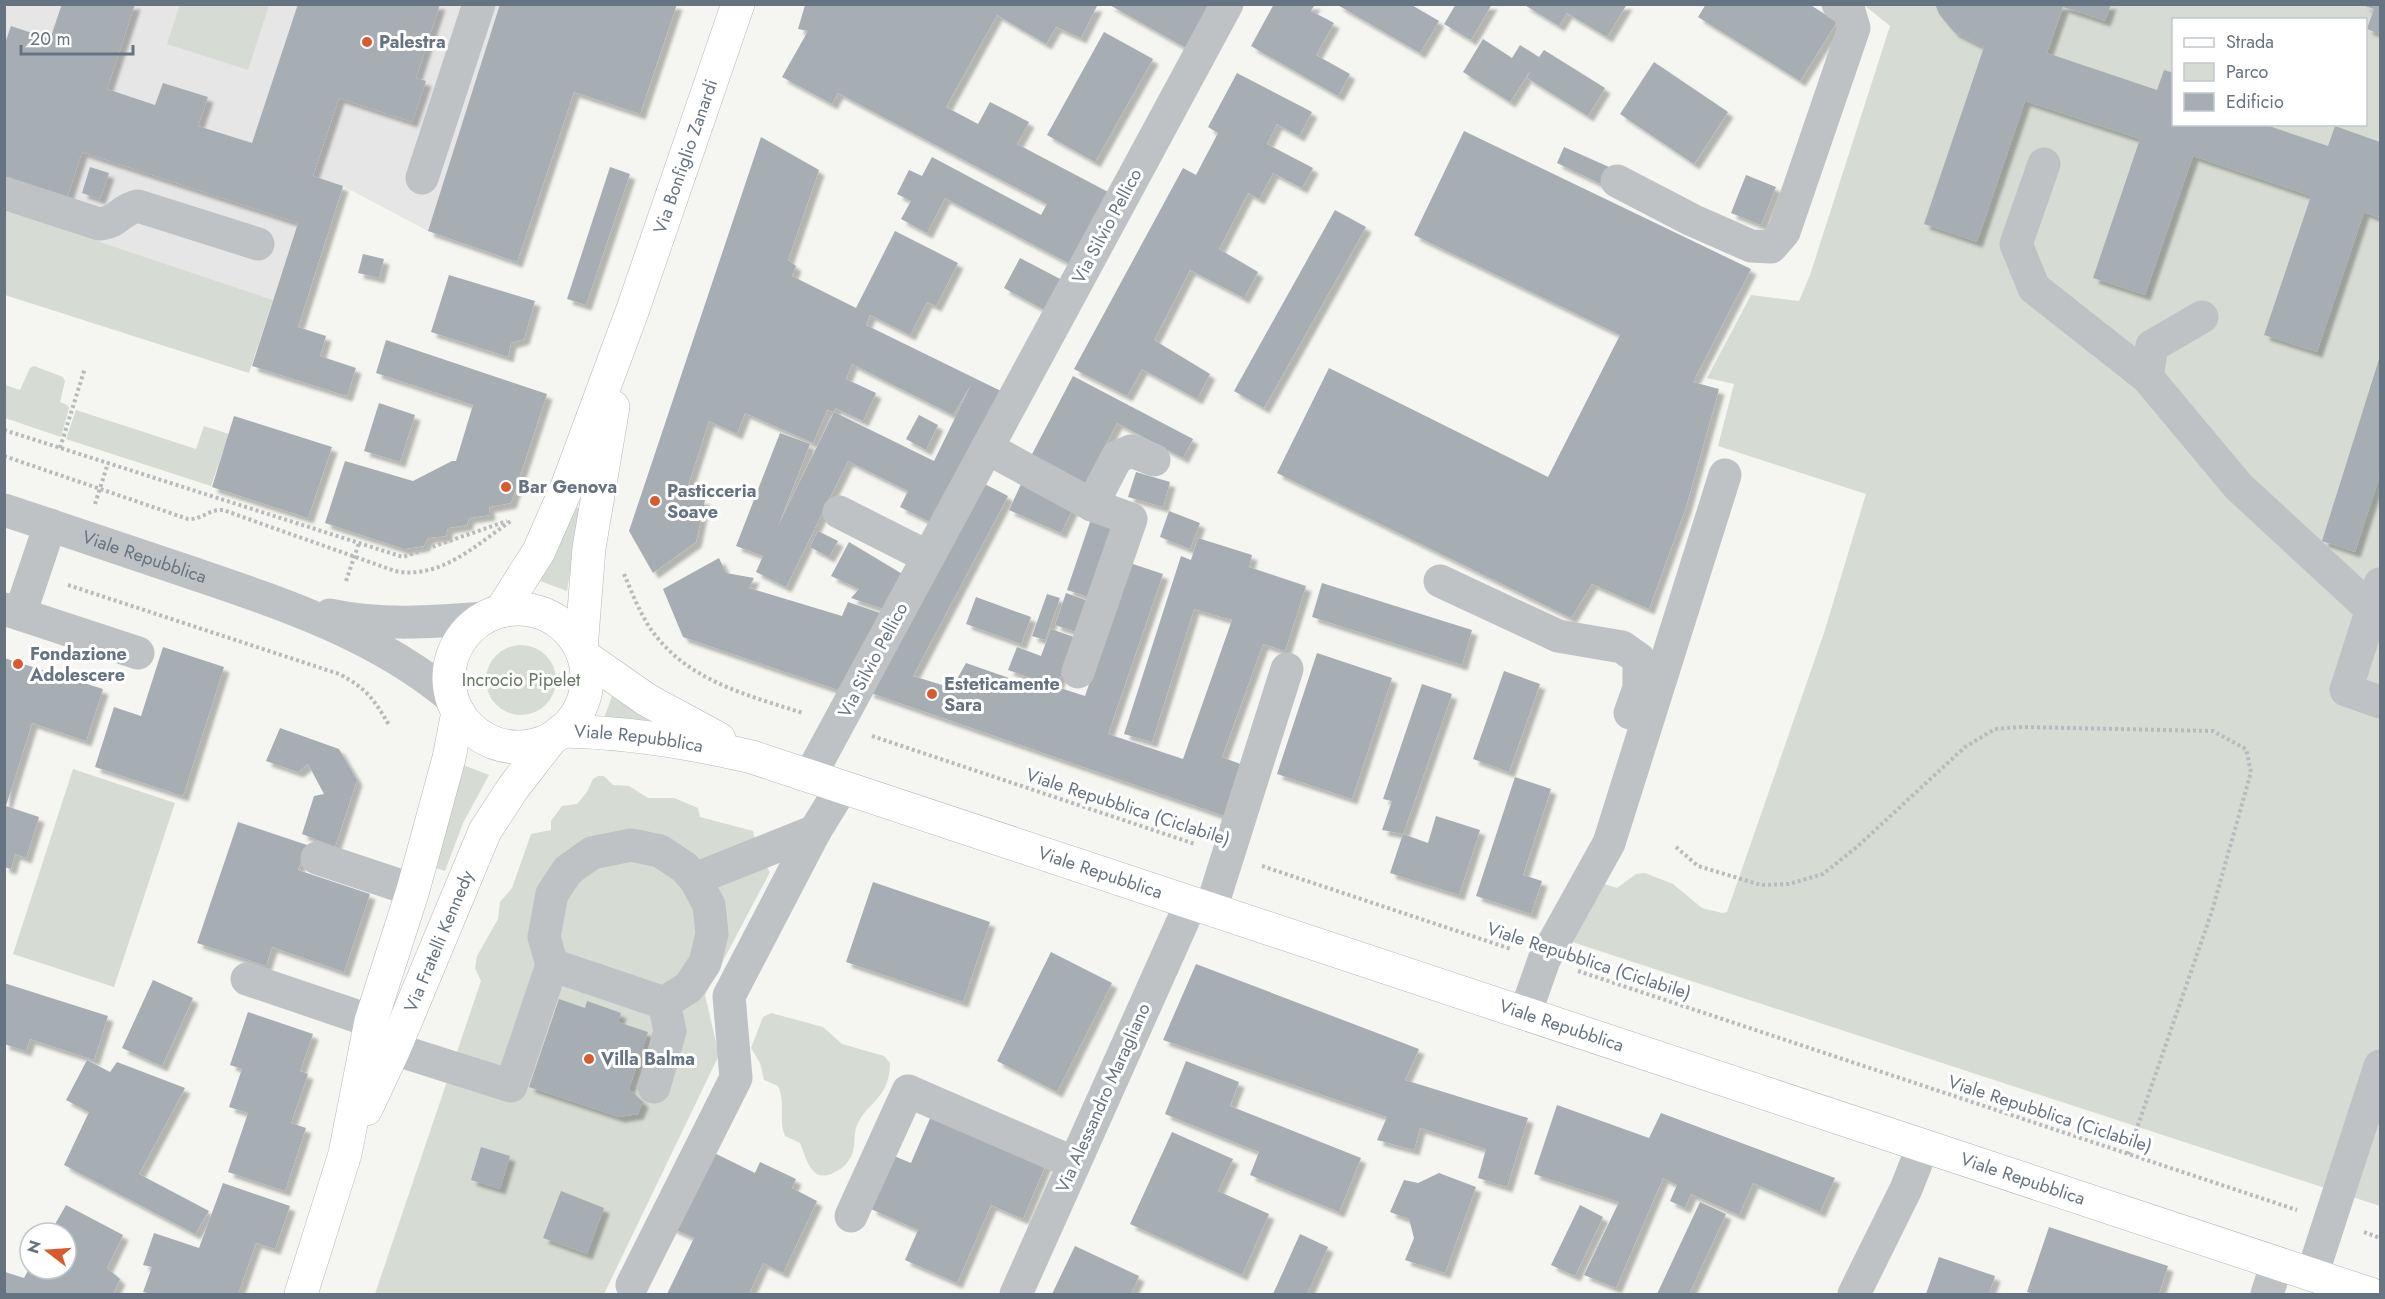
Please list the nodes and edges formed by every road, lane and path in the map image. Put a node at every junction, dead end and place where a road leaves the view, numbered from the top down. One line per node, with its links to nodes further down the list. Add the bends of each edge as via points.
1 (480, 4): 6 (street)
2 (738, 4): 10 (main road, Via Bonfiglio Zanardi)
3 (1227, 4): 16 (street, Via Silvio Pellico)
4 (1838, 4): 7 (street, via 1849,11 1854,28 1784,232 1771,247 1751,246)
5 (2044, 164): 13 (street, via 2016,244 2034,288)
6 (422, 178)
7 (1617, 181)
8 (4, 193): 9 (street, via 99,224 113,223 128,208 138,206)
9 (258, 244)
10 (633, 309): 31 (main road, Via Bonfiglio Zanardi, via 552,524 539,550); 33 (main road, Via Bonfiglio Zanardi, via 589,548)
11 (2202, 317): 13 (street, via 2152,346)
12 (85, 368): 15 (path)
13 (2147, 378): 28 (street, via 2238,486)
14 (4, 430): 15 (path)
15 (60, 448): 17 (path, via 403,557 514,519 450,563 409,573 223,510 188,519)
16 (987, 448): 20 (street); 24 (street, Via Silvio Pellico)
17 (4, 456)
18 (1154, 460): 20 (street, via 1131,451 1117,457)
19 (1725, 475): 50 (street, via 1609,843)
20 (1092, 505): 35 (street, via 1137,521)
21 (4, 510): 23 (street, Viale Repubblica)
22 (839, 512): 24 (street)
23 (50, 525): 26 (street); 29 (street, Viale Repubblica)
24 (928, 556): 39 (street, Via Silvio Pellico)
25 (622, 567): 39 (path, Viale Repubblica (Ciclabile), via 654,634 669,651 721,686)
26 (33, 574): 30 (street); 38 (path, via 339,674 360,685 375,700)
27 (1440, 582): 50 (street, via 1558,636 1622,647 1639,659 1638,688 1582,854)
28 (2376, 597): 36 (street, via 2346,690)
29 (286, 605): 31 (street, Viale Repubblica, via 370,620 430,622); 37 (street, Viale Repubblica, via 395,657 431,680)
30 (12, 612): 32 (street)
31 (493, 615): 33 (main road, via 525,609 548,616 568,629); 37 (main road, Via Bonfiglio Zanardi, via 468,631 457,647 450,666)
32 (138, 653)
33 (583, 653): 40 (main road, Via Bonfiglio Zanardi, via 588,676 586,695 578,713); 41 (main road, Viale Repubblica, via 647,700)
34 (1287, 669): 46 (street, Via Alessandro Maragliano)
35 (1078, 672)
36 (2380, 702)
37 (455, 705): 40 (main road, via 471,729 489,741 510,747 531,746); 49 (main road, Via Fratelli Kennedy, via 448,758)
38 (389, 725)
39 (838, 725): 42 (street, Via Silvio Pellico); 46 (path, Viale Repubblica (Ciclabile))
40 (556, 735): 41 (main road, Viale Repubblica, via 602,732 656,738); 58 (main road, Via Fratelli Kennedy, via 513,788 485,831)
41 (752, 757): 42 (main road, Viale Repubblica)
42 (810, 776): 43 (main road, Viale Repubblica)
43 (842, 787): 44 (street); 51 (main road, Viale Repubblica)
44 (815, 831): 48 (street); 70 (street, via 729,996 736,1078)
45 (1676, 847): 63 (path, via 1698,866 1761,885 1789,884 1823,874 1965,747 1995,729 2213,731 2246,749 2251,772 2212,911)
46 (1228, 855): 51 (street, Via Alessandro Maragliano); 52 (path, Viale Repubblica (Ciclabile))
47 (317, 858): 49 (street)
48 (695, 879): 53 (street, via 660,851 632,845 592,853 568,870 552,894 544,937); 55 (street, via 709,905 712,934 705,963 689,987)
49 (413, 890): 57 (main road, Via Fratelli Kennedy)
50 (1580, 896): 52 (street)
51 (1201, 906): 56 (main road, Viale Repubblica); 64 (street, Via Alessandro Maragliano)
52 (1544, 960): 56 (street); 63 (path, Viale Repubblica (Ciclabile))
53 (552, 965): 55 (street); 58 (street, via 511,1086)
54 (247, 979): 57 (street)
55 (664, 1003): 60 (street, via 670,1031)
56 (1525, 1014): 61 (main road, Viale Repubblica)
57 (371, 1021): 62 (main road, Via Fratelli Kennedy)
58 (394, 1049): 62 (main road, Via Fratelli Kennedy)
59 (2380, 1066): 66 (street)
60 (654, 1087)
61 (1923, 1146): 68 (main road, Viale Repubblica); 73 (street)
62 (345, 1154): 71 (main road, Via Fratelli Kennedy)
63 (2128, 1154): 66 (path, Viale Repubblica (Ciclabile))
64 (1074, 1163): 65 (street, via 909,1091); 72 (street, Via Alessandro Maragliano)
65 (851, 1216)
66 (2329, 1221): 67 (path, Viale Repubblica (Ciclabile)); 69 (street)
67 (2380, 1238)
68 (2277, 1263): 69 (main road, Viale Repubblica); 74 (street)
69 (2312, 1275): 75 (main road, Viale Repubblica)
70 (632, 1285)
71 (301, 1294)
72 (1016, 1294)
73 (1854, 1294)
74 (2267, 1294)
75 (2370, 1294)

